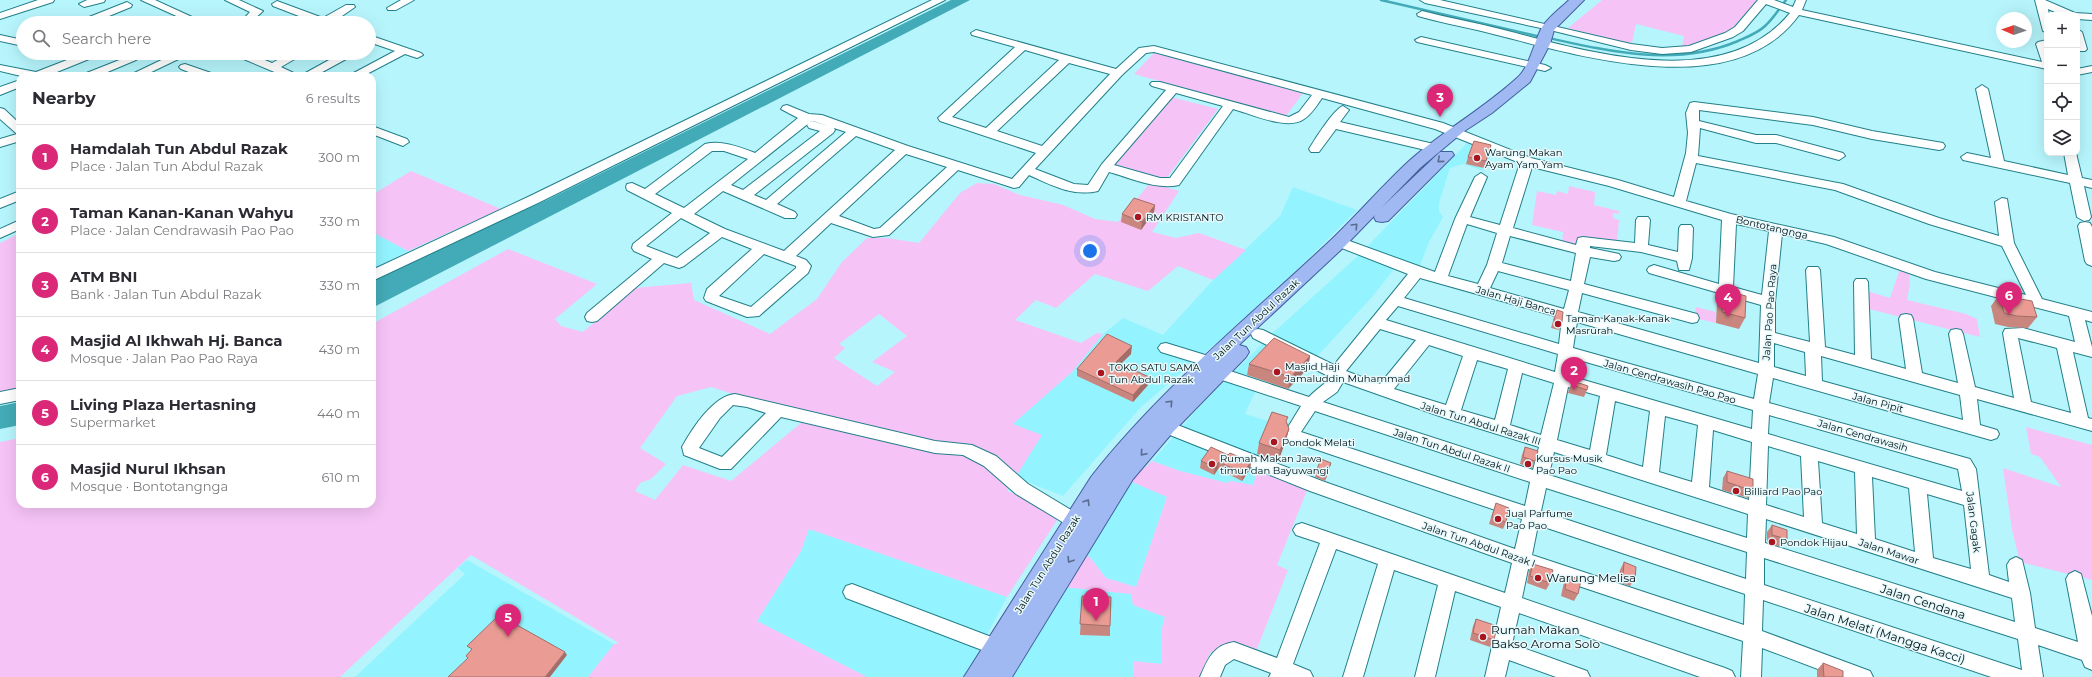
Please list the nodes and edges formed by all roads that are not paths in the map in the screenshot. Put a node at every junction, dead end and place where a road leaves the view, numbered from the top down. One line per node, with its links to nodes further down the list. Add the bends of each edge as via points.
1 (48, 0): 24 (street)
2 (100, 0): 16 (street)
3 (139, 0): 14 (street)
4 (146, 0): 26 (street)
5 (230, 0): 20 (street)
6 (409, 0): 18 (street)
7 (940, 0): 143 (street)
8 (1425, 0): 34 (street)
9 (1576, 0): 34 (main road, Jalan Tun Abdul Razak)
10 (1591, 0): 34 (main road, Jalan Tun Abdul Razak)
11 (1765, 0): 19 (street); 34 (street, via 1734,32 1691,49 1647,50)
12 (1801, 0): 19 (street)
13 (2041, 1): 21 (street); 23 (street)
14 (123, 2): 25 (street)
15 (282, 2): 20 (street); 28 (street)
16 (84, 4)
17 (350, 7): 29 (street)
18 (392, 8)
19 (1792, 11): 32 (street); 34 (street, via 1772,38 1762,44 1729,57 1681,65 1653,64)
20 (258, 12): 27 (street)
21 (2065, 12)
22 (1422, 14): 34 (street)
23 (2044, 15)
24 (0, 16)
25 (96, 16)
26 (185, 16)
27 (251, 16)
28 (313, 16)
29 (336, 16)
30 (2080, 16): 31 (street)
31 (2092, 17)
32 (1871, 30): 50 (street); 54 (street)
33 (976, 33): 39 (street)
34 (1551, 37): 51 (main road, Jalan Tun Abdul Razak)
35 (0, 38): 37 (street)
36 (1421, 40): 51 (street)
37 (16, 41)
38 (376, 41): 40 (street)
39 (1023, 46): 42 (street); 83 (street, via 940,117)
40 (403, 51): 41 (street); 64 (street)
41 (417, 55)
42 (1067, 58): 65 (street); 83 (street)
43 (70, 60): 58 (street)
44 (73, 60): 59 (street)
45 (127, 60): 60 (street)
46 (169, 60): 61 (street)
47 (255, 60): 52 (street)
48 (286, 60): 52 (street)
49 (336, 60): 63 (street)
50 (2044, 65)
51 (1539, 66): 86 (main road, Jalan Tun Abdul Razak)
52 (272, 67): 62 (street)
53 (0, 68): 57 (street)
54 (2044, 69)
55 (2092, 69): 56 (street)
56 (2080, 71)
57 (18, 72)
58 (44, 72)
59 (83, 72)
60 (97, 72)
61 (143, 72)
62 (284, 72)
63 (314, 72)
64 (362, 72)
65 (1118, 73): 71 (street, Bontotangnga, via 1143,50 1154,49); 94 (street, Bontotangnga)
66 (1156, 84): 68 (street)
67 (16, 85): 70 (street)
68 (1173, 89): 72 (street); 103 (street)
69 (1982, 89): 101 (street)
70 (0, 91)
71 (1320, 93): 72 (street, via 1301,117 1293,121); 86 (street, Bontotangnga)
72 (1230, 105): 103 (street, via 1171,183)
73 (787, 109): 76 (street)
74 (1343, 110): 79 (street)
75 (0, 112): 81 (street)
76 (805, 119): 80 (street); 85 (street, via 818,118); 97 (street)
77 (1694, 123): 90 (street, via 1692,108 1698,106 1813,121 1872,135); 95 (street, via 1756,139 1776,139); 99 (street)
78 (0, 124): 84 (street)
79 (1332, 124): 91 (street); 93 (street)
80 (828, 130): 85 (street); 112 (street)
81 (16, 132)
82 (376, 132): 88 (street)
83 (988, 133): 94 (street)
84 (16, 134)
85 (852, 134): 92 (street); 116 (street)
86 (1461, 134): 91 (main road, Jalan Tun Abdul Razak); 100 (street, Bontotangnga); 130 (main road, Jalan Tun Abdul Razak, one-way to 130, via 1429,170)
87 (16, 137): 89 (street)
88 (403, 142)
89 (0, 143)
90 (1939, 146)
91 (1434, 148): 130 (main road, Jalan Tun Abdul Razak, one-way to 91, via 1414,165)
92 (904, 149): 102 (street); 119 (street)
93 (1315, 149)
94 (1044, 151): 104 (street, Bontotangnga)
95 (1839, 156)
96 (2071, 156): 106 (street)
97 (756, 157): 108 (street); 110 (street, via 725,147 709,147)
98 (1967, 157): 101 (street)
99 (1691, 158): 114 (street); 129 (street, via 1838,187 1934,221)
100 (1527, 161): 114 (street, Bontotangnga); 126 (street)
101 (1998, 163): 106 (street)
102 (956, 166): 104 (street, Bontotangnga, via 1014,184); 119 (street, via 884,232 873,233)
103 (1106, 167): 104 (street, via 1093,188 1082,190 1072,189)
104 (1028, 170)
105 (1481, 177): 121 (street)
106 (2077, 180): 107 (street); 138 (street)
107 (2092, 184)
108 (722, 186): 112 (street); 117 (street)
109 (632, 187): 110 (street)
110 (646, 194): 117 (street)
111 (16, 196): 113 (street)
112 (744, 196): 116 (street)
113 (2, 200)
114 (1679, 202): 120 (street, Bontotangnga)
115 (2002, 202): 129 (street)
116 (769, 204): 118 (street)
117 (682, 214): 127 (street); 136 (street, via 638,246)
118 (790, 214)
119 (828, 217): 134 (street)
120 (1729, 218): 125 (street, Bontotangnga); 149 (street)
121 (1462, 219): 126 (street); 145 (street)
122 (1643, 220): 132 (street)
123 (16, 226): 128 (street)
124 (1686, 228): 137 (street)
125 (1776, 229): 151 (street, Jalan Pao Pao Raya); 152 (street, Bontotangnga, via 1829,240 1931,276)
126 (1505, 231): 133 (street); 139 (street)
127 (720, 232): 131 (street); 136 (street, via 683,261 675,262)
128 (0, 234)
129 (2007, 243): 152 (street)
130 (1345, 245): 142 (street, Jalan Haji Banca); 160 (main road, Jalan Tun Abdul Razak); 172 (main road, Jalan Tun Abdul Razak)
131 (762, 248): 134 (street); 134 (street, via 712,292 711,298 746,312 754,312 803,270 802,263)
132 (1641, 248): 133 (street, via 1584,240); 137 (street)
133 (1584, 251): 135 (street); 147 (street)
134 (786, 257)
135 (1614, 257)
136 (662, 258): 155 (street)
137 (1685, 258): 144 (street)
138 (2092, 261)
139 (1494, 265): 147 (street); 148 (street)
140 (1654, 270): 144 (street)
141 (1813, 270): 166 (street)
142 (1417, 272): 145 (street, Jalan Haji Banca); 150 (street)
143 (376, 274)
144 (1682, 278): 149 (street)
145 (1440, 279): 148 (street, Jalan Haji Banca)
146 (1861, 282): 170 (street)
147 (1577, 287): 154 (street); 157 (street)
148 (1482, 290): 154 (street, Jalan Haji Banca)
149 (1726, 290): 151 (street)
150 (1395, 300): 159 (street); 167 (street, Jalan Cendrawasih Pao Pao)
151 (1768, 302): 162 (street, Jalan Pao Pao Raya)
152 (2037, 303): 153 (street, Bontotangnga)
153 (2076, 313): 156 (street, Bontotangnga); 168 (street)
154 (1570, 316): 167 (street); 173 (street, Jalan Haji Banca)
155 (592, 317)
156 (2092, 317)
157 (1692, 318)
158 (1906, 319): 175 (street)
159 (1376, 322): 163 (street); 174 (street)
160 (1258, 334): 172 (main road, Jalan Tun Abdul Razak); 174 (street, Jalan Tun Abdul Razak III)
161 (1956, 334): 179 (street)
162 (1767, 336): 166 (street); 173 (street, Jalan Pao Pao Raya)
163 (1426, 338): 169 (street); 178 (street)
164 (2064, 344): 168 (street); 186 (street, via 2023,333 2010,333); 191 (street)
165 (1166, 348): 172 (street, Jalan Tun Abdul Razak II)
166 (1816, 349): 170 (street); 177 (street)
167 (1565, 351): 176 (street); 184 (street, Jalan Cendrawasih Pao Pao)
168 (2088, 351)
169 (1472, 353): 171 (street); 188 (street)
170 (1863, 362): 175 (street)
171 (1516, 366): 176 (street); 193 (street)
172 (1214, 367): 183 (street, Jalan Tun Abdul Razak II); 190 (main road, Jalan Tun Abdul Razak)
173 (1766, 371): 177 (street, Jalan Pipit); 184 (street, Jalan Pao Pao Raya)
174 (1338, 374): 178 (street, Jalan Tun Abdul Razak III); 183 (street, via 1331,388 1325,389)
175 (1915, 377): 179 (street)
176 (1562, 380): 180 (street); 196 (street)
177 (1814, 385): 192 (street, Jalan Pipit)
178 (1383, 391): 188 (street, Jalan Tun Abdul Razak III)
179 (1968, 392): 186 (street); 192 (street)
180 (1608, 393): 185 (street); 198 (street)
181 (16, 395): 182 (street)
182 (0, 398)
183 (1313, 403): 202 (street, Jalan Tun Abdul Razak II); 207 (street, Jalan Melati (Mangga Kacci), via 1293,432 1294,436)
184 (1761, 406): 195 (street, Jalan Pao Pao Raya); 199 (street, Jalan Cendrawasih)
185 (1658, 407): 189 (street); 201 (street)
186 (2024, 407): 191 (street)
187 (778, 411): 187 (street, via 727,400 690,447 690,451 725,464); 208 (street, via 935,447 966,449 990,461 1022,489)
188 (1451, 414): 193 (street, Jalan Tun Abdul Razak III)
189 (1706, 421): 195 (street); 204 (street)
190 (1159, 424): 208 (main road, Jalan Tun Abdul Razak, one-way to 190, via 1107,471); 214 (street, Jalan Tun Abdul Razak I, via 1316,486); 232 (main road, Jalan Tun Abdul Razak, one-way to 232, via 1118,483)
191 (2086, 424)
192 (1972, 428): 194 (street, Jalan Pipit)
193 (1501, 429): 196 (street, Jalan Tun Abdul Razak III)
194 (1990, 434)
195 (1760, 437): 197 (street); 206 (street, Jalan Pao Pao Raya)
196 (1549, 444): 198 (street, Jalan Tun Abdul Razak III); 202 (street)
197 (1809, 452): 200 (street); 209 (street)
198 (1597, 458): 201 (street, Jalan Tun Abdul Razak III)
199 (1964, 464): 205 (street, Jalan Gagak, via 1968,469)
200 (1863, 467): 203 (street); 212 (street)
201 (1650, 475): 204 (street, Jalan Tun Abdul Razak III)
202 (1540, 479): 207 (street); 213 (street, Jalan Tun Abdul Razak II)
203 (1917, 483): 205 (street); 216 (street)
204 (1700, 491): 206 (street, Jalan Tun Abdul Razak III)
205 (1972, 500): 220 (street, Jalan Gagak)
206 (1757, 509): 209 (street, Jalan Mawar); 213 (street, Jalan Pao Pao Raya)
207 (1532, 516): 214 (street); 221 (street, Jalan Melati (Mangga Kacci))
208 (1075, 521): 227 (main road, Jalan Tun Abdul Razak)
209 (1813, 526): 212 (street, Jalan Mawar)
210 (1302, 530): 211 (street)
211 (1330, 540): 215 (street); 230 (street)
212 (1866, 543): 216 (street, Jalan Mawar)
213 (1755, 548): 221 (street, Jalan Pao Pao Raya); 225 (street, Jalan Cendana)
214 (1522, 559): 224 (street); 226 (street, Jalan Tun Abdul Razak I)
215 (1388, 560): 219 (street); 235 (street)
216 (1925, 563): 220 (street, Jalan Mawar)
217 (2016, 565): 223 (street)
218 (2075, 579): 229 (street)
219 (1448, 581): 224 (street); 236 (street)
220 (1982, 581): 223 (street, Jalan Mawar)
221 (1754, 591): 226 (street, Jalan Pao Pao Raya); 242 (street, Jalan Melati (Mangga Kacci))
222 (852, 592): 227 (street)
223 (2021, 593): 225 (street)
224 (1512, 602): 228 (street); 239 (street)
225 (2027, 635): 229 (street, Jalan Cendana); 243 (street)
226 (1752, 636): 240 (street, Jalan Pao Pao Raya); 241 (street, Jalan Tun Abdul Razak I)
227 (995, 647): 231 (main road, Jalan Tun Abdul Razak)
228 (1502, 649): 237 (street); 238 (street)
229 (2091, 658)
230 (1280, 673): 233 (street, via 1241,652 1227,650 1219,656); 234 (street)
231 (976, 677)
232 (998, 677)
233 (1210, 677)
234 (1303, 677)
235 (1352, 677)
236 (1425, 677)
237 (1495, 677)
238 (1580, 677)
239 (1725, 677)
240 (1751, 677)
241 (1863, 677)
242 (2016, 677)
243 (2033, 677)

